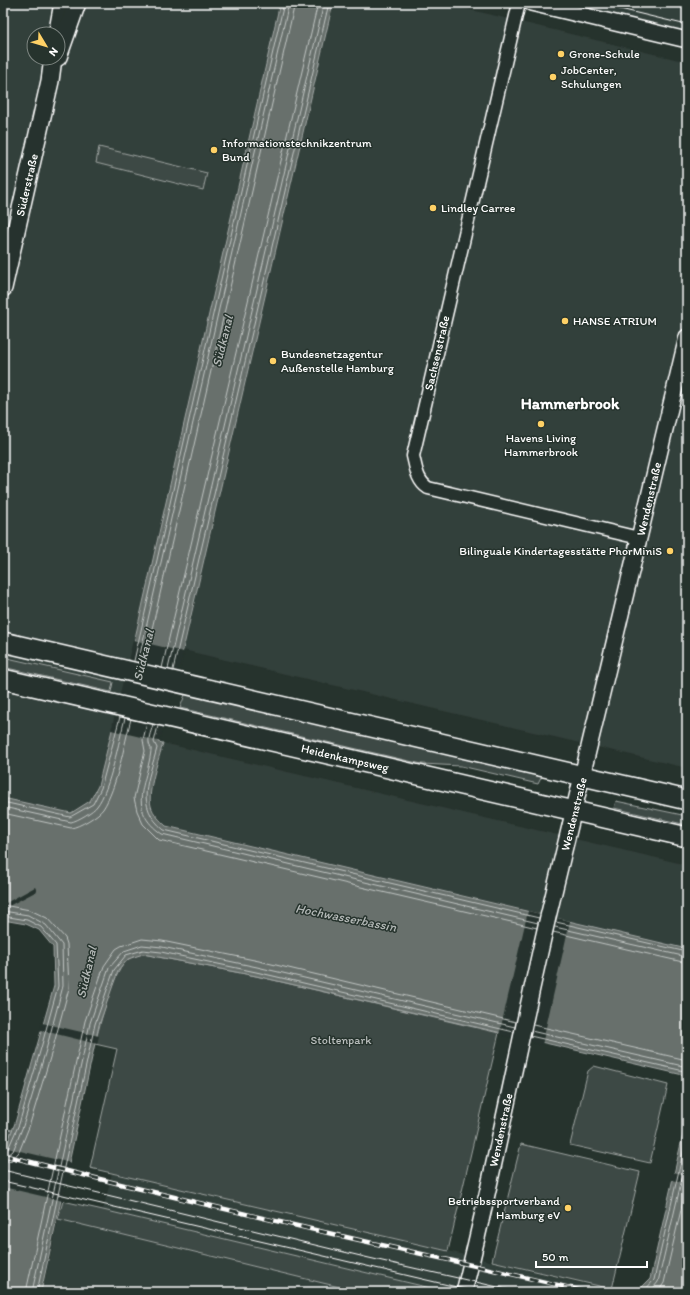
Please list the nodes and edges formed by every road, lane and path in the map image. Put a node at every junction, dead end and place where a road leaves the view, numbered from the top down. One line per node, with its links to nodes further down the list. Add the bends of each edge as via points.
1 (63, 3): 5 (main road)
2 (77, 3): 6 (main road, Süderstraße)
3 (519, 3): 13 (street, Sachsenstraße, via 413,456 418,476 428,488)
4 (530, 3): 7 (street)
5 (59, 26)
6 (66, 35)
7 (687, 40)
8 (52, 66): 10 (main road, Süderstraße)
9 (55, 66): 10 (main road, Süderstraße)
10 (50, 81): 11 (main road, Süderstraße)
11 (3, 288)
12 (687, 337): 13 (street, Wendenstraße)
13 (639, 538): 16 (street, Wendenstraße)
14 (3, 642): 16 (main road)
15 (3, 679): 18 (main road, Heidenkampsweg)
16 (583, 776): 17 (main road); 18 (street, Wendenstraße)
17 (687, 800)
18 (574, 811): 19 (main road, Heidenkampsweg); 20 (street, Wendenstraße)
19 (687, 837)
20 (464, 1292)

